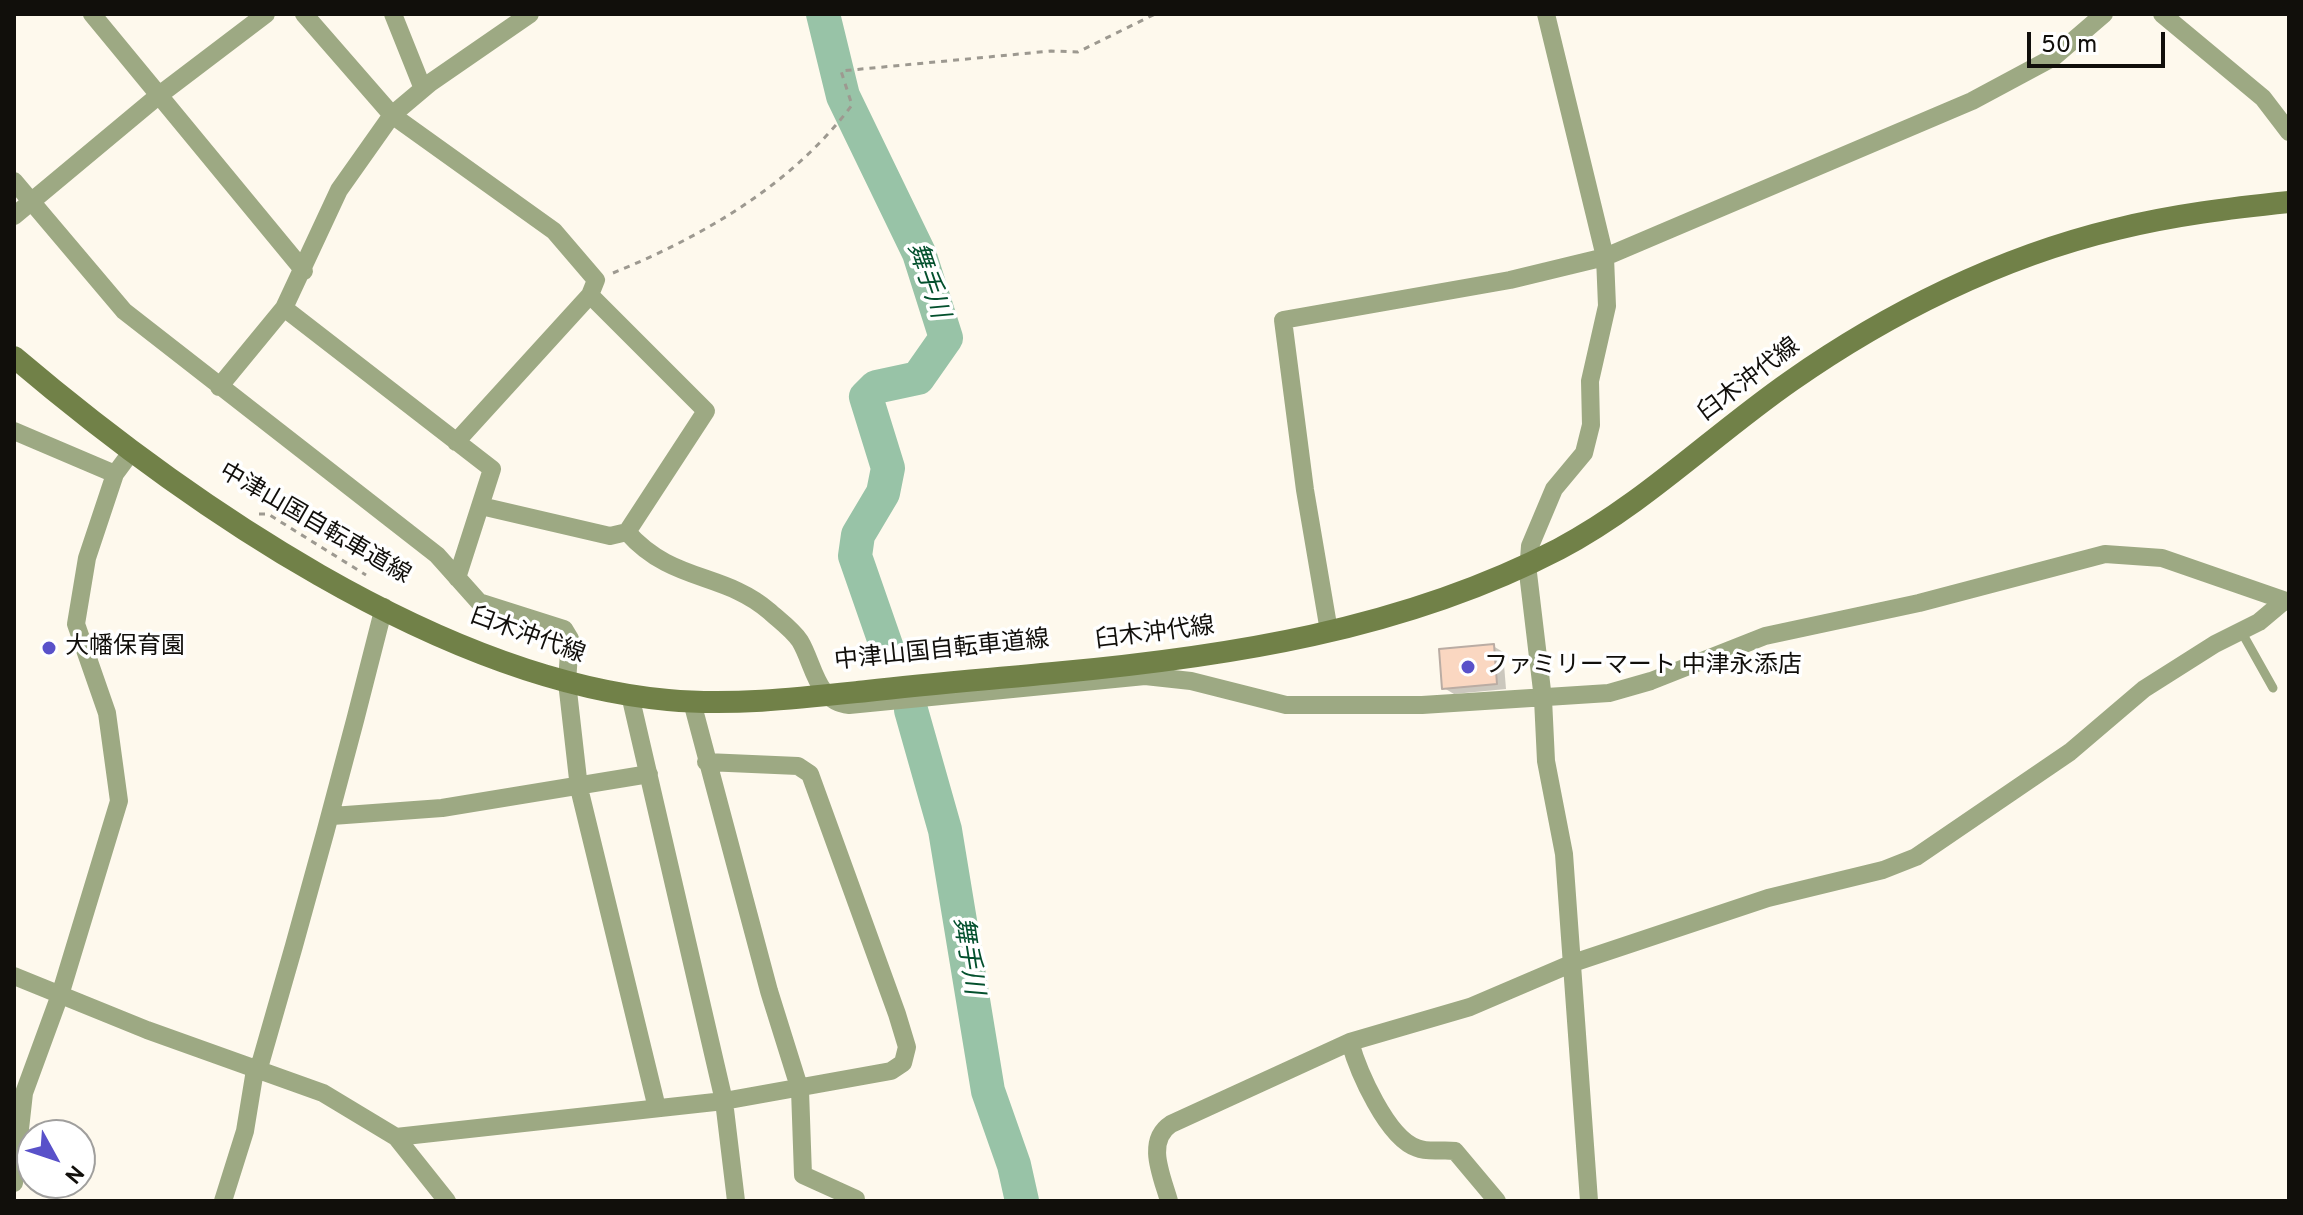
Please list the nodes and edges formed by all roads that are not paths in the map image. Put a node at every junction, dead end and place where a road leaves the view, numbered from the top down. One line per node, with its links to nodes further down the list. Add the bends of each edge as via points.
1 (92, 14): 10 (street)
2 (266, 14): 10 (street)
3 (304, 14): 11 (street)
4 (393, 14): 9 (street)
5 (530, 14): 9 (street)
6 (1546, 14): 17 (street)
7 (2104, 14): 17 (street, via 2054,57 1972,101)
8 (2162, 14): 12 (street, via 2263,98)
9 (423, 89): 11 (street)
10 (158, 96): 14 (street); 18 (street)
11 (392, 115): 18 (street, via 339,190); 19 (street, via 554,231)
12 (2289, 132)
13 (14, 181): 14 (street)
14 (32, 201): 16 (street); 22 (street, via 124,311)
15 (2289, 202): 29 (main road, 臼木沖代線, via 2119,228 2019,260 1924,301 1785,385 1607,522)
16 (14, 216)
17 (1605, 257): 29 (street, via 1607,306 1590,381 1591,425 1584,453 1554,489 1530,546); 33 (street, via 1510,280 1283,320)
18 (304, 271): 20 (street)
19 (593, 288): 24 (street); 28 (street, via 706,411)
20 (284, 308): 22 (street); 24 (street)
21 (14, 357): 25 (main road, 臼木沖代線)
22 (219, 387): 30 (street, via 437,555)
23 (14, 431): 26 (street)
24 (456, 442): 27 (street, via 492,469)
25 (132, 451): 26 (street); 32 (main road, 臼木沖代線, via 297,562)
26 (115, 474): 47 (street, via 87,558 76,624 107,713 119,801)
27 (481, 506): 28 (street, via 610,536); 30 (street)
28 (627, 532): 38 (street, via 669,567 759,602 798,639)
29 (1530, 563): 33 (main road, 臼木沖代線, via 1447,596); 39 (street)
30 (457, 578): 35 (street, via 479,602 564,629 570,639)
31 (2287, 602): 34 (street); 39 (street, via 2170,560 2105,554 1919,603 1765,636 1633,688)
32 (384, 607): 35 (main road, 臼木沖代線); 44 (street)
33 (1329, 631): 38 (main road, 臼木沖代線, via 1163,662)
34 (2241, 631): 36 (lane); 45 (street, via 2144,689 2070,752 1916,857 1768,898)
35 (567, 682): 37 (main road, 臼木沖代線); 43 (street)
36 (2273, 688)
37 (630, 695): 40 (main road, 臼木沖代線); 42 (street)
38 (827, 696): 39 (street, via 849,705 1145,676 1191,681 1286,705); 40 (main road, 臼木沖代線)
39 (1543, 699): 45 (street, via 1546,761 1564,854)
40 (692, 702): 41 (street)
41 (706, 762): 50 (street); 50 (street, via 798,766 810,774 907,1047 903,1063 891,1071)
42 (649, 774): 43 (street); 51 (street)
43 (579, 788): 44 (street, via 442,808); 52 (street)
44 (332, 816): 49 (street)
45 (1573, 963): 48 (street, via 1470,1007); 61 (street)
46 (14, 976): 47 (street)
47 (61, 992): 49 (street); 54 (street, via 24,1093)
48 (1350, 1042): 59 (street, via 1162,1130 1156,1141); 60 (street, via 1367,1087 1407,1144 1426,1151 1455,1151)
49 (255, 1070): 53 (street, via 323,1093); 56 (street, via 245,1131)
50 (800, 1090): 51 (street); 55 (street, via 803,1175)
51 (724, 1101): 52 (street); 58 (street)
52 (657, 1108): 53 (street)
53 (396, 1137): 57 (street)
54 (14, 1183)
55 (856, 1199)
56 (223, 1201)
57 (447, 1201)
58 (736, 1201)
59 (1169, 1201)
60 (1497, 1201)
61 (1589, 1201)

